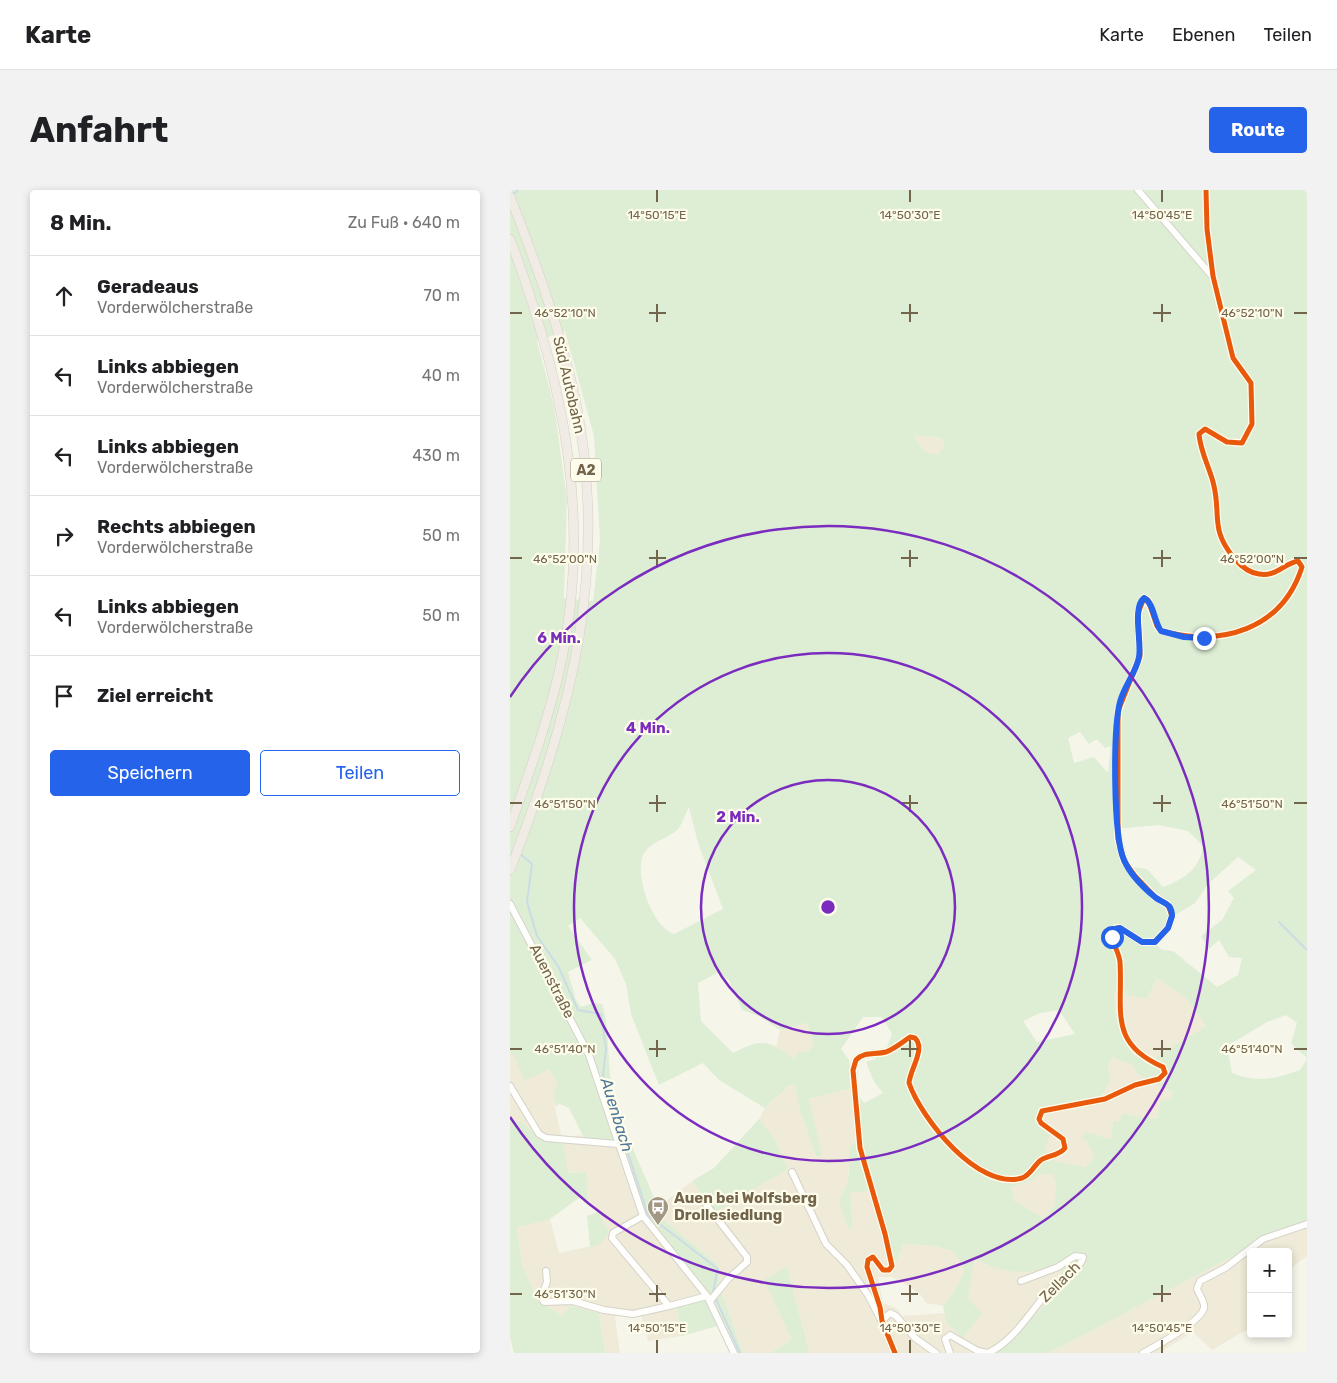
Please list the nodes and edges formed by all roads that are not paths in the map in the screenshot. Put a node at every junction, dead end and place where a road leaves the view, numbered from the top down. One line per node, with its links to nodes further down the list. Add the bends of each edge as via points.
1 (1138, 190): 5 (street)
2 (1206, 190): 5 (street)
3 (510, 196): 7 (highway, Süd Autobahn / A2, via 558,334 574,396 586,470 588,547 584,609 573,677)
4 (510, 239): 6 (highway, Süd Autobahn / A2, via 544,339 560,401 571,474 574,545 565,642 544,728)
5 (1213, 276): 19 (street, via 1233,358 1250,380 1252,410 1250,431 1242,443 1227,442 1205,430 1199,434 1214,484 1217,528 1224,546 1239,564 1250,571 1266,575 1296,561 1302,566 1282,605 1261,622 1232,634 1190,637 1161,631 1149,602 1144,598 1141,600 1138,613 1140,656 1121,699 1116,727 1118,839 1124,861 1155,897 1168,905 1172,916 1168,928 1155,942 1142,942 1120,928 1111,932 1120,962 1119,1012 1128,1042 1144,1059 1163,1067 1165,1073 1159,1079 1135,1085 1105,1099 1042,1111 1039,1119 1063,1139 1065,1148 1039,1162 1028,1175 1009,1179 969,1163 925,1116 909,1083 920,1049 915,1038 910,1037 886,1052 859,1056 853,1070 860,1148 892,1266 886,1271 875,1258 868,1260 867,1267)
6 (510, 827)
7 (510, 870)
8 (510, 904): 10 (street, Auenstraße, via 589,1055)
9 (510, 1086): 10 (street, via 539,1134 546,1138)
10 (618, 1144): 13 (street, Auenstraße)
11 (792, 1172): 19 (street, via 826,1244 847,1265)
12 (705, 1203): 17 (street, via 747,1257 747,1262)
13 (643, 1216): 17 (street, Auenstraße); 18 (street, via 613,1233 612,1238)
14 (1307, 1224): 25 (street, via 1263,1239 1225,1268 1200,1281 1197,1289 1203,1303 1202,1311 1190,1324)
15 (546, 1270): 18 (street, via 547,1282 541,1297 547,1303 573,1301 633,1314)
16 (1021, 1281): 24 (street, Zellach, via 1058,1267 1075,1256 1082,1256 1076,1267 1051,1288 1005,1342)
17 (712, 1298): 18 (street); 20 (street, Auenstraße)
18 (669, 1306)
19 (882, 1321): 21 (street); 22 (street, via 890,1313 896,1316 915,1338)
20 (734, 1353)
21 (895, 1353)
22 (936, 1353)
23 (950, 1353): 24 (street, Zellach, via 945,1339 950,1334)
24 (987, 1353)
25 (1143, 1353)

